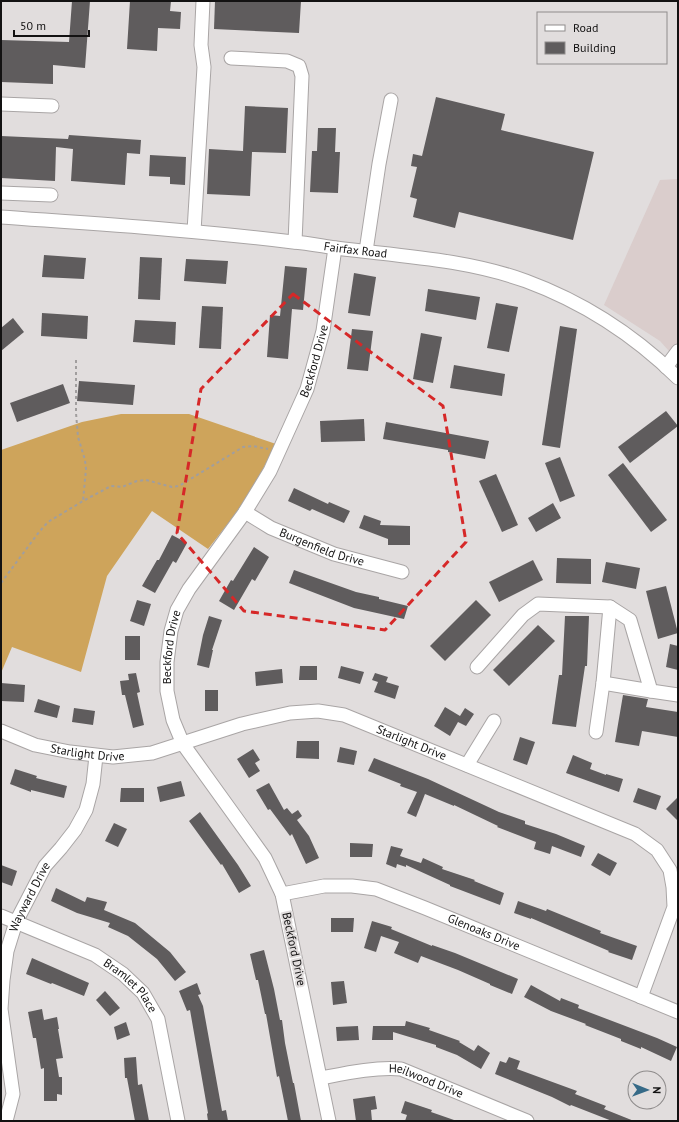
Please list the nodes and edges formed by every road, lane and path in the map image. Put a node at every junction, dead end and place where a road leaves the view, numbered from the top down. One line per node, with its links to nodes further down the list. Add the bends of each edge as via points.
1 (203, 1): 9 (street, via 201,45 204,67)
2 (231, 58): 10 (street, via 287,61 299,66 302,76)
3 (391, 100): 12 (street, via 378,164)
4 (1, 104): 5 (street)
5 (52, 106)
6 (1, 193): 7 (street)
7 (51, 195)
8 (1, 217): 9 (street, Fairfax Road)
9 (194, 231): 10 (street, Fairfax Road)
10 (295, 242): 11 (street, Fairfax Road)
11 (335, 248): 12 (street, Fairfax Road); 17 (street, Beckford Drive, via 327,312 317,357 307,389)
12 (366, 251): 15 (street, Fairfax Road, via 491,271 568,298 634,339)
13 (678, 351): 15 (street)
14 (76, 360): 18 (path, via 78,437 86,470)
15 (666, 367): 16 (street, Fairfax Road)
16 (678, 378)
17 (279, 452): 18 (path, via 253,446 243,447 179,486 172,487 146,480 137,481 122,487 111,486); 19 (street, Beckford Drive)
18 (82, 501): 21 (path, via 48,522)
19 (245, 512): 20 (street, Burgenfield Drive, via 271,528 334,554); 30 (street, Beckford Drive, via 189,589 177,610 171,631 167,691 173,720)
20 (402, 572)
21 (1, 583)
22 (610, 607): 23 (street, via 538,604 523,615); 24 (street); 25 (street, via 630,620)
23 (477, 667)
24 (604, 684): 25 (street); 29 (street)
25 (651, 691): 26 (street)
26 (678, 694)
27 (494, 721): 32 (street)
28 (1, 731): 31 (street, Starlight Drive, via 35,744)
29 (596, 732)
30 (183, 744): 31 (street, Starlight Drive, via 152,753); 32 (street, Starlight Drive, via 268,717 290,712 318,711 344,715); 33 (street, Beckford Drive, via 265,858)
31 (96, 756): 35 (street, Wayward Drive, via 93,784 86,810 75,830 44,866)
32 (467, 765): 36 (street, Starlight Drive, via 635,834 657,850 670,870 674,907)
33 (282, 894): 36 (street, Glenoaks Drive, via 324,886 376,889); 38 (street, Beckford Drive)
34 (1, 916): 35 (street, Bramlet Place)
35 (16, 922): 39 (street, Wayward Drive, via 7,951 1,1009 13,1094); 40 (street, Bramlet Place, via 95,955 123,974 144,994 158,1019)
36 (641, 997): 37 (street, Glenoaks Drive)
37 (678, 1012)
38 (321, 1078): 41 (street, Beckford Drive); 42 (street, Heilwood Drive, via 387,1068 401,1069)
39 (6, 1121)
40 (178, 1121)
41 (329, 1121)
42 (527, 1121)

